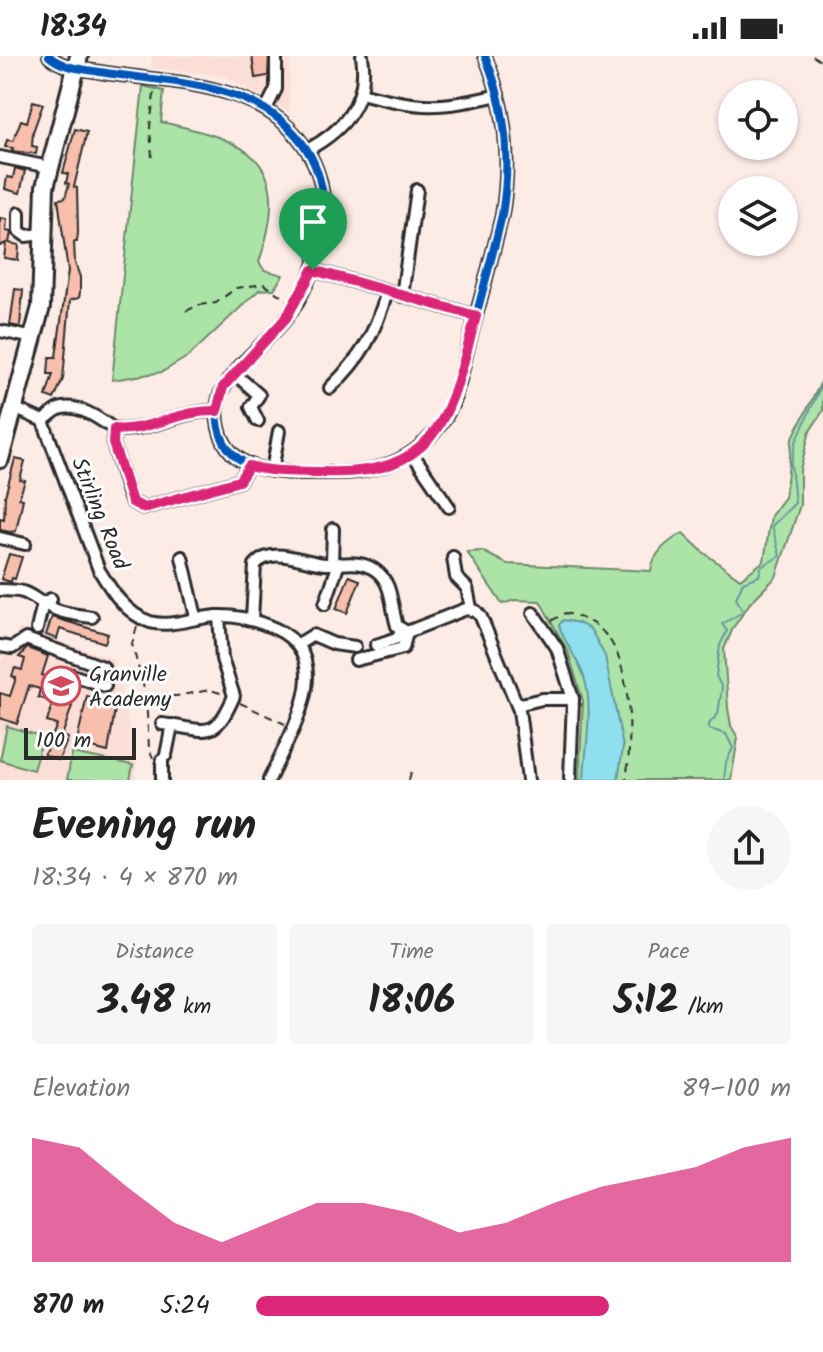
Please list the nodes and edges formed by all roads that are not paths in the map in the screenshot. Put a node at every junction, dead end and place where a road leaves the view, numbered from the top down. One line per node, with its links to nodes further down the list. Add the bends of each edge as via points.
1 (49, 56): 5 (street)
2 (362, 56): 6 (street)
3 (485, 56): 7 (street)
4 (276, 59): 8 (street, via 276,89)
5 (77, 62): 8 (street, via 227,91); 11 (highway)
6 (361, 93): 7 (street, via 429,108); 9 (street, via 344,125)
7 (498, 95): 18 (street, via 506,146 504,200)
8 (266, 109): 9 (street)
9 (307, 150): 15 (street, via 322,200)
10 (0, 157): 11 (street)
11 (49, 167): 14 (highway)
12 (417, 190): 17 (street)
13 (19, 213): 14 (street, via 19,231 26,236)
14 (42, 234): 20 (highway, via 43,294)
15 (314, 266): 16 (street); 21 (street, via 295,306)
16 (387, 292): 17 (street); 22 (street, via 365,350)
17 (402, 296): 18 (street)
18 (476, 316): 29 (street, via 449,412)
19 (0, 331): 20 (street)
20 (34, 338): 23 (highway)
21 (235, 374): 24 (street, via 223,387); 26 (street, via 259,395 251,407)
22 (330, 388)
23 (14, 408): 25 (street); 30 (highway)
24 (217, 411): 27 (street); 31 (street, via 224,441)
25 (43, 421): 27 (street, via 60,408 71,408); 47 (street, Stirling Road, via 99,570 121,601 154,623)
26 (258, 421)
27 (114, 429): 31 (street, via 113,443 137,506 239,481)
28 (279, 431): 32 (street)
29 (412, 453): 32 (street, via 365,472); 33 (street)
30 (0, 459)
31 (249, 466): 32 (street)
32 (272, 471)
33 (449, 507)
34 (333, 529): 39 (street)
35 (0, 538): 36 (street)
36 (25, 544)
37 (182, 557): 47 (street)
38 (453, 557): 43 (street)
39 (336, 563): 41 (street); 48 (street, via 295,556 259,561); 50 (street, via 363,564 382,577 397,626)
40 (0, 590): 42 (street, via 29,593)
41 (325, 604)
42 (45, 605): 46 (street); 49 (street)
43 (471, 608): 50 (street); 60 (street, via 481,617)
44 (533, 613): 59 (street, via 566,669)
45 (219, 616): 47 (street); 48 (street); 62 (street, via 232,699 216,729 167,724)
46 (92, 617)
47 (196, 617)
48 (252, 619): 51 (street)
49 (37, 629)
50 (404, 631): 52 (street); 55 (street, via 403,648)
51 (297, 645): 54 (street, via 313,635); 63 (street, via 309,676 304,702)
52 (376, 645)
53 (0, 646): 57 (street, via 12,648 26,639 98,665)
54 (355, 647)
55 (356, 660)
56 (69, 674): 57 (street)
57 (87, 680): 58 (street)
58 (105, 686)
59 (573, 699): 60 (street); 61 (street)
60 (517, 705): 64 (street)
61 (570, 778)
62 (162, 780)
63 (269, 780)
64 (528, 780)

